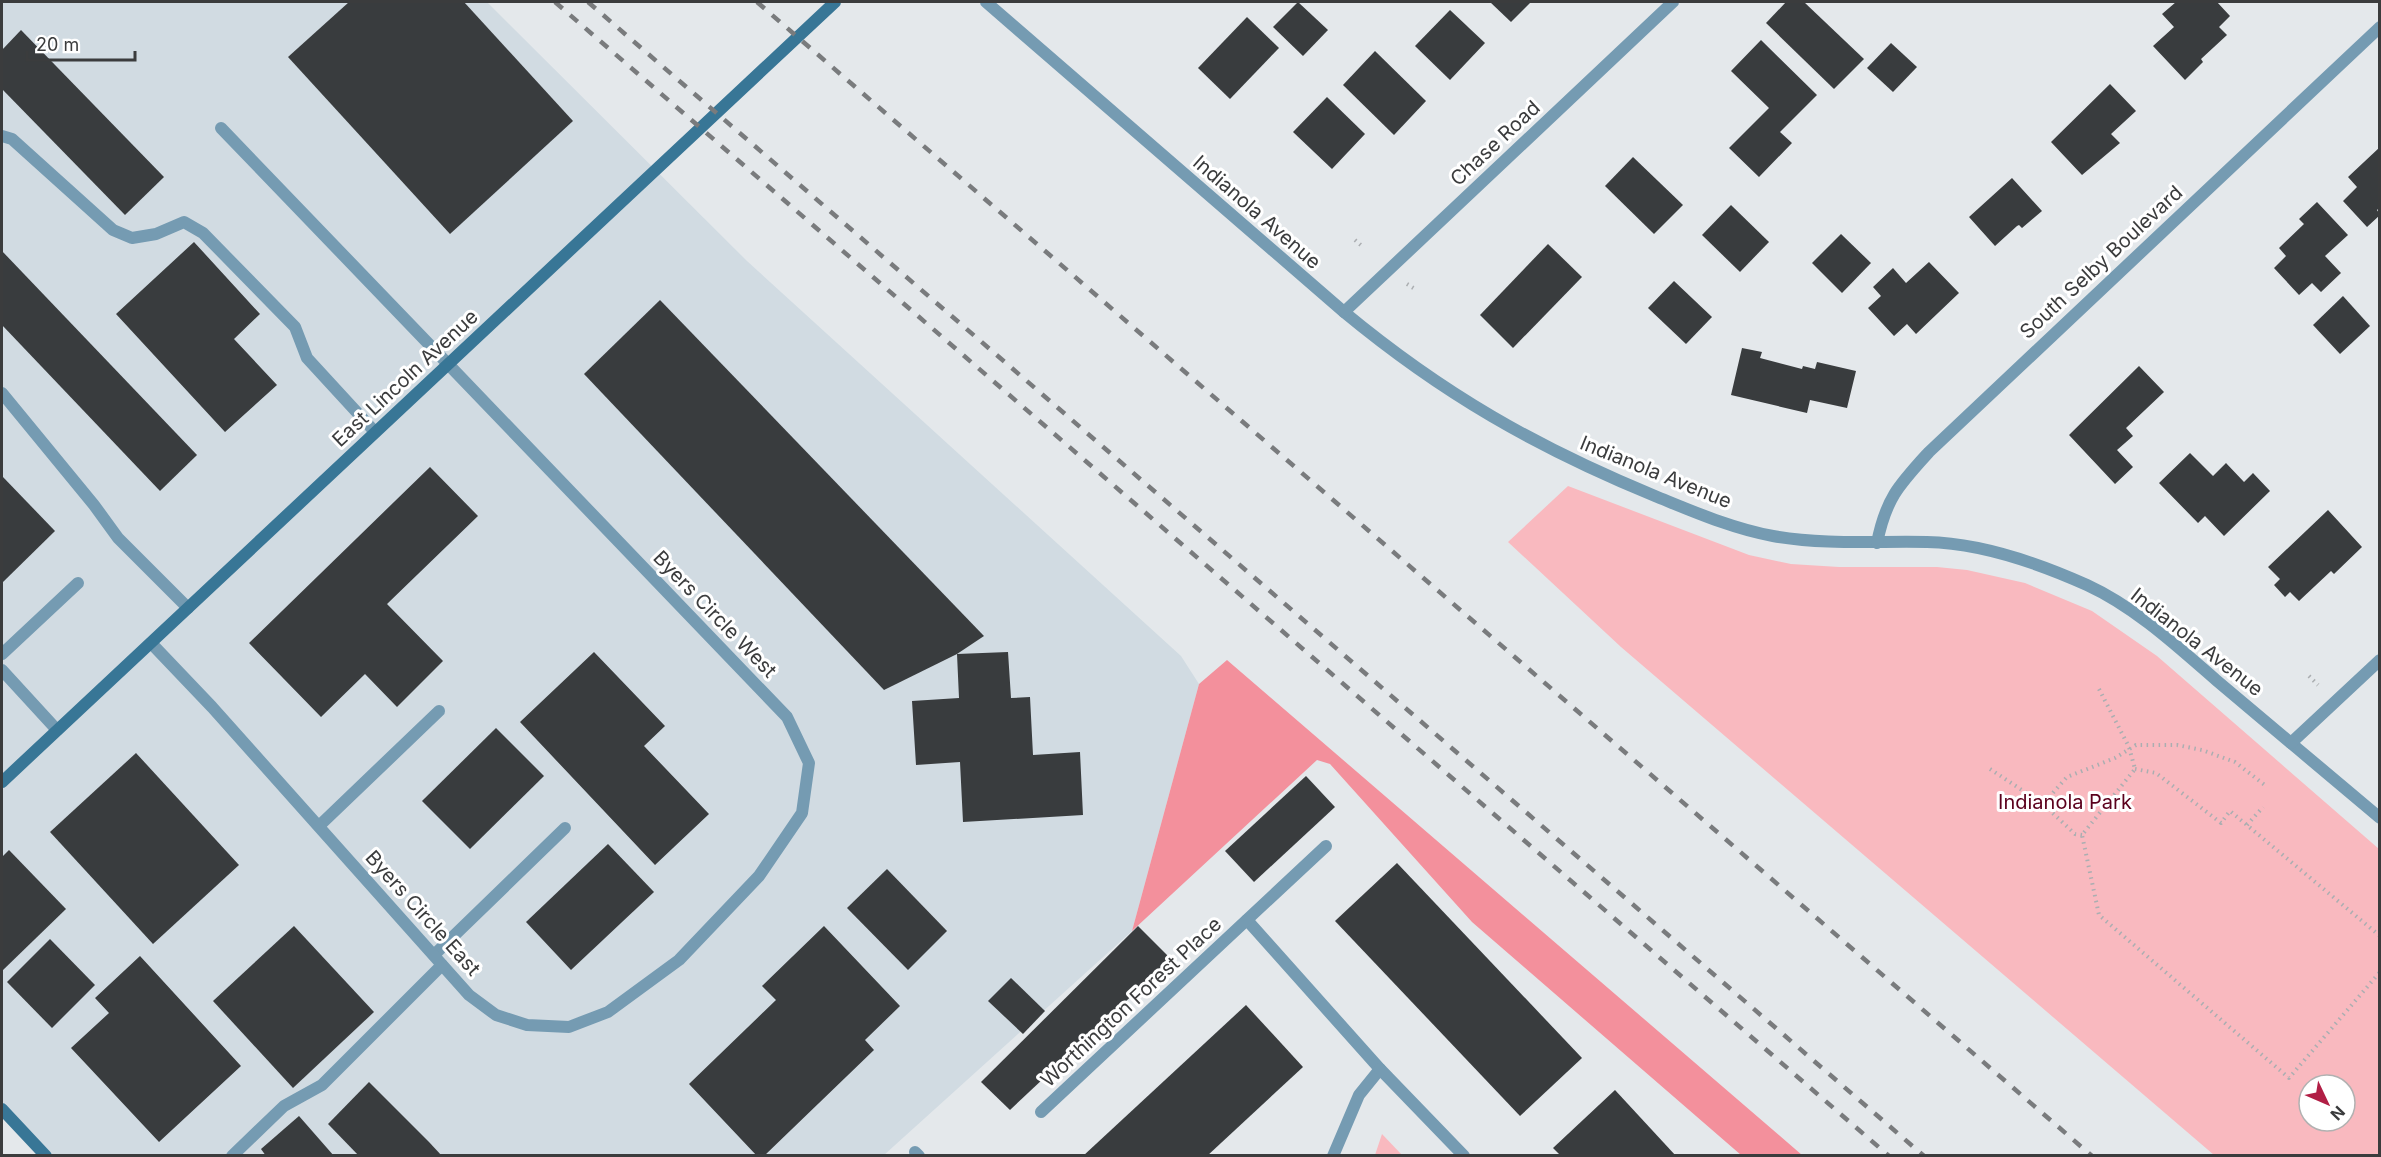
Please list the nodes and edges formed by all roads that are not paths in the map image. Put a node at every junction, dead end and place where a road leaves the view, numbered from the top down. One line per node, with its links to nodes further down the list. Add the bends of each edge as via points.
1 (835, 2): 8 (main road, East Lincoln Avenue)
2 (986, 2): 7 (street, Indianola Avenue)
3 (1673, 2): 7 (street, Chase Road)
4 (2379, 27): 11 (street, South Selby Boulevard, via 1929,452 1896,488 1882,515)
5 (221, 128): 8 (street, Byers Circle West)
6 (2, 136): 10 (street, via 12,139 114,230 132,238 156,234 184,222 203,233 295,327 307,358)
7 (1344, 312): 11 (street, Indianola Avenue, via 1459,399 1512,430 1607,476 1771,536)
8 (448, 364): 10 (main road, East Lincoln Avenue); 27 (street, Byers Circle West, via 787,717 809,763 802,813 759,876)
9 (2, 393): 13 (street, via 118,538)
10 (375, 432): 13 (main road, East Lincoln Avenue)
11 (1877, 543): 20 (street, Indianola Avenue, via 1929,542 1979,549 2037,565 2090,586 2173,643)
12 (78, 583): 15 (street)
13 (188, 608): 14 (main road, East Lincoln Avenue)
14 (150, 643): 19 (main road, East Lincoln Avenue); 23 (street, Byers Circle East)
15 (2, 654)
16 (2379, 660): 20 (street)
17 (2, 670): 19 (street)
18 (439, 711): 23 (street)
19 (57, 730): 21 (main road, East Lincoln Avenue)
20 (2291, 743): 22 (street, Indianola Avenue)
21 (2, 782)
22 (2379, 818)
23 (318, 826): 28 (street, Byers Circle East)
24 (565, 828): 28 (street)
25 (1326, 846): 26 (street, Worthington Forest Place)
26 (1247, 920): 29 (street, Worthington Forest Place); 31 (street, Worthington Forest Place)
27 (716, 922): 28 (street, Byers Circle East, via 679,960 608,1012 568,1027 527,1025 496,1015 469,994)
28 (438, 960): 33 (street, via 322,1085 284,1106)
29 (1380, 1069): 34 (street, via 1359,1095); 35 (street, Worthington Forest Place)
30 (2, 1109): 32 (main road)
31 (1041, 1112)
32 (46, 1155)
33 (232, 1155)
34 (1333, 1155)
35 (1464, 1155)

